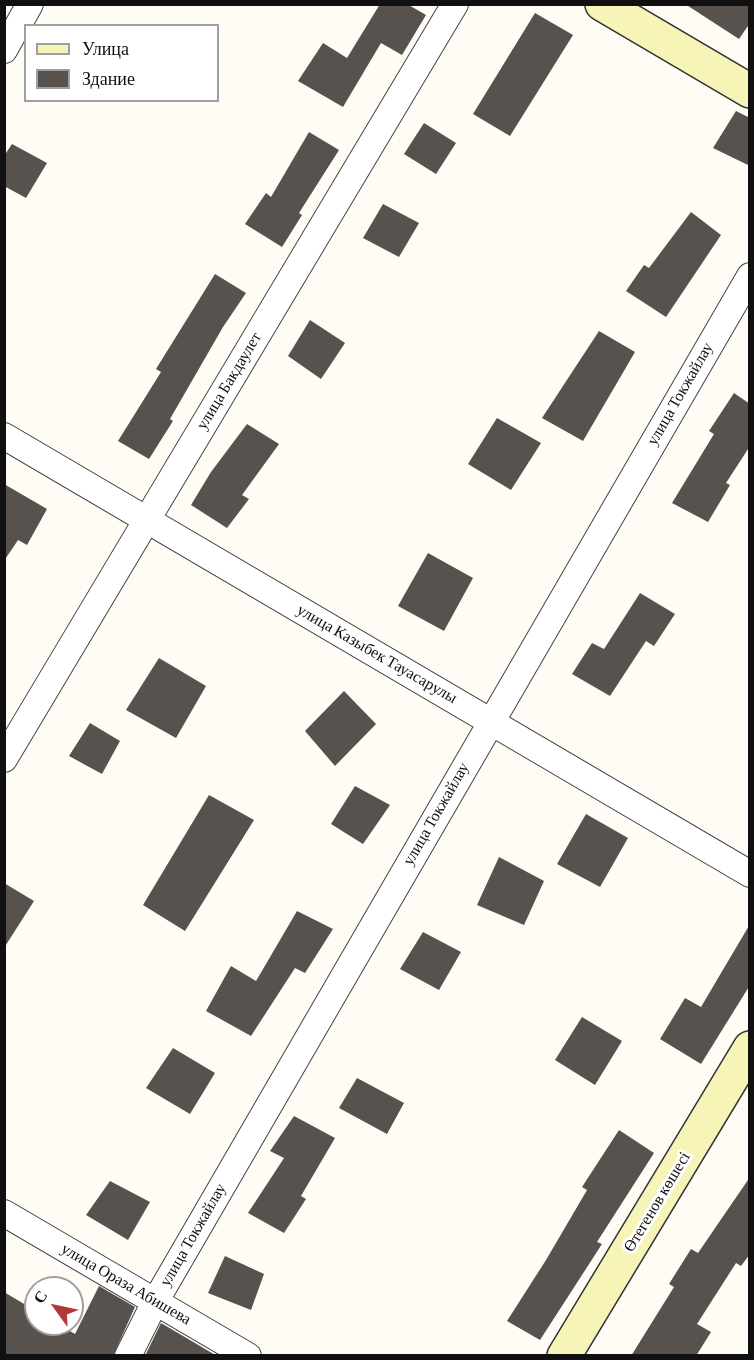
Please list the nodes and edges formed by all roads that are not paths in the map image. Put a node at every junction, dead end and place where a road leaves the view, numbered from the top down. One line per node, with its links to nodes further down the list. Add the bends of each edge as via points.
1 (30, 4): 4 (street)
2 (455, 4): 8 (street, улица Бакдаулет)
3 (602, 4): 5 (street)
4 (4, 50)
5 (750, 91)
6 (750, 276): 9 (street, улица Токжайлау)
7 (4, 436): 8 (street, улица Казыбек Тауасарулы)
8 (146, 519): 9 (street, улица Казыбек Тауасарулы); 10 (street, улица Бакдаулет)
9 (490, 720): 11 (street, улица Казыбек Тауасарулы); 14 (street, улица Токжайлау)
10 (4, 759)
11 (750, 874)
12 (750, 1048): 17 (street, Өтегенов көшесі)
13 (4, 1213): 14 (street, улица Ораза Абишева)
14 (155, 1302): 15 (street, улица Токжайлау); 16 (street, улица Ораза Абишева)
15 (128, 1356)
16 (248, 1356)
17 (564, 1356)

